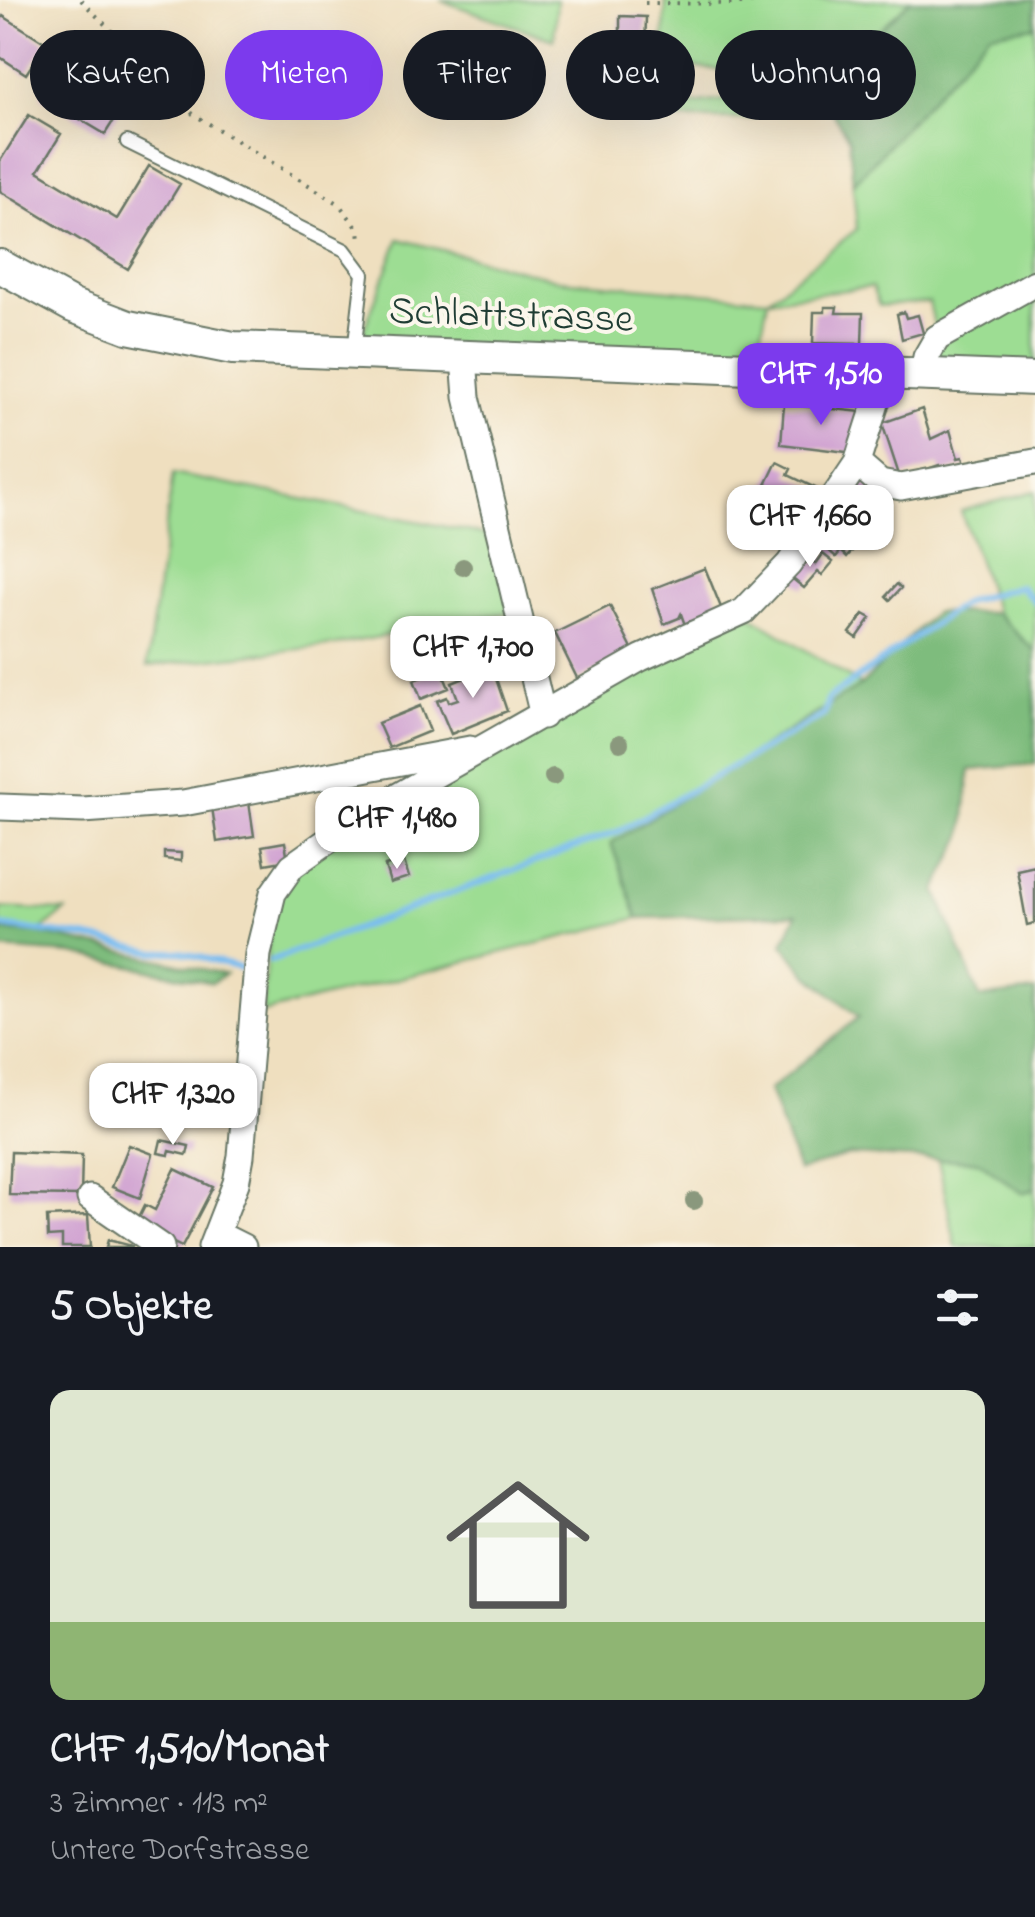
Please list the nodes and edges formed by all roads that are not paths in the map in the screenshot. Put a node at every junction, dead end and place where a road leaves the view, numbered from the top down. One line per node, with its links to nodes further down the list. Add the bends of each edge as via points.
1 (127, 142): 4 (lane, via 345,250 364,274)
2 (0, 266): 4 (street, Schlattstrasse, via 128,327 233,348)
3 (1035, 284): 7 (street, via 937,338)
4 (354, 354): 5 (street, Schlattstrasse)
5 (464, 358): 6 (street, Schlattstrasse); 11 (street)
6 (890, 373): 7 (street, Schlattstrasse); 10 (street)
7 (923, 374): 8 (street, Schlattstrasse)
8 (1035, 378)
9 (1035, 462): 10 (street, via 902,487 880,482)
10 (857, 463): 11 (street, via 789,564 744,610 641,658)
11 (543, 716): 12 (street)
12 (489, 746): 13 (street, via 182,803); 15 (street, via 361,817 292,866 274,893 258,954 241,1156)
13 (0, 808)
14 (90, 1198): 16 (street)
15 (214, 1241): 17 (street)
16 (161, 1247)
17 (243, 1247)

